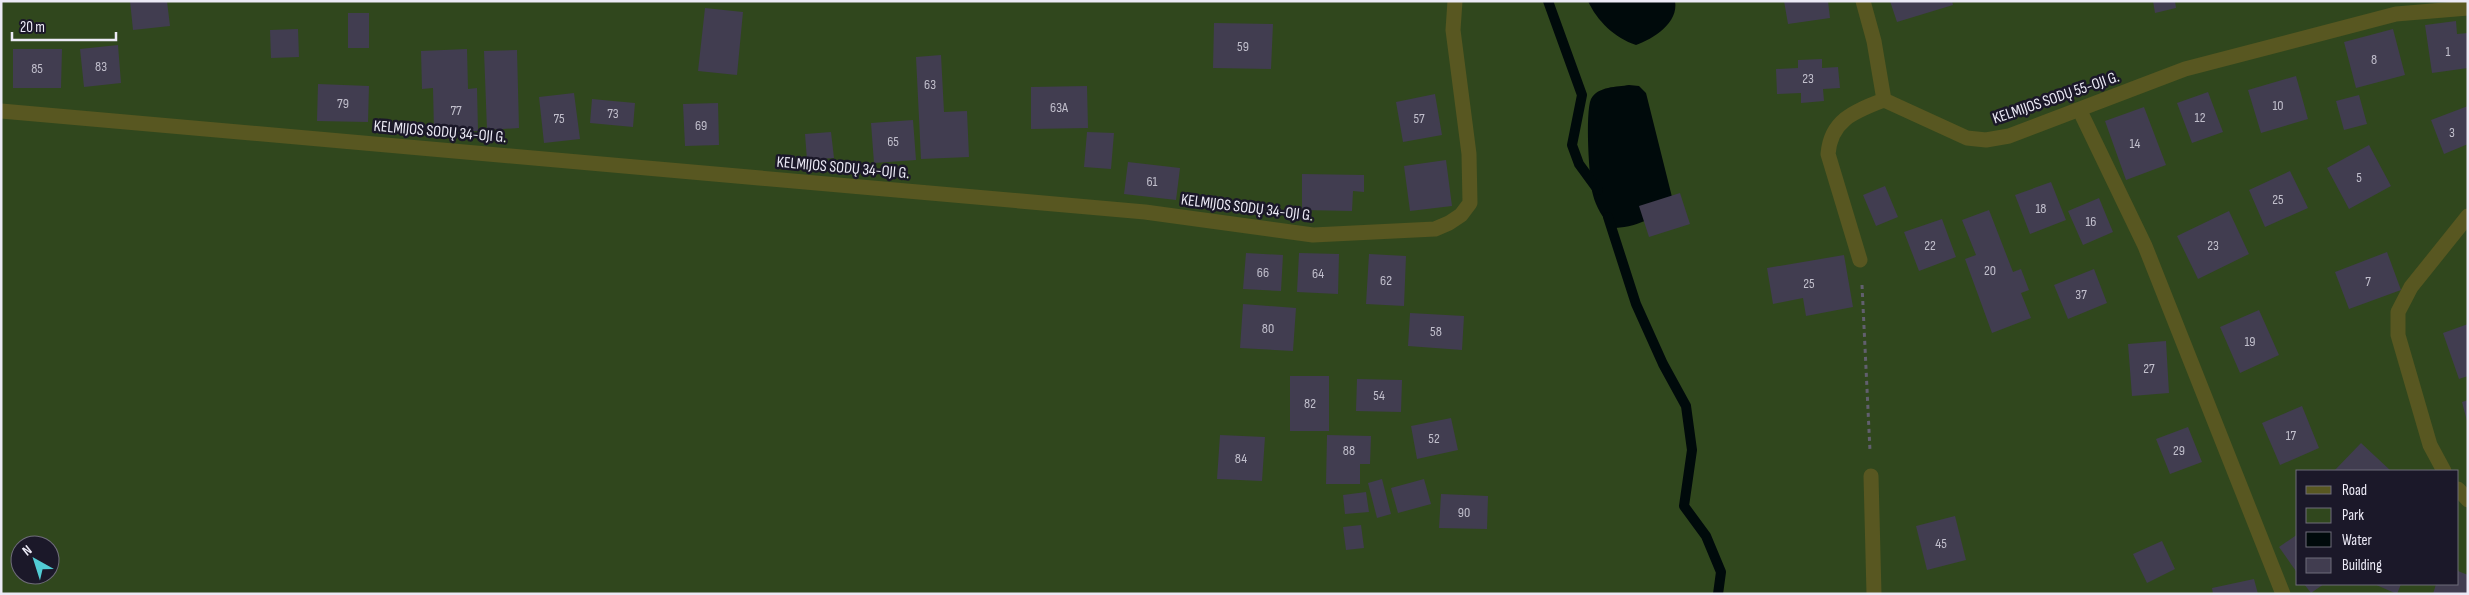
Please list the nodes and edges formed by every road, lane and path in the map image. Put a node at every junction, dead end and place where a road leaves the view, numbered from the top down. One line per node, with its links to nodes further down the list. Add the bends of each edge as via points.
1 (1455, 1): 5 (street, KELMIJOS SODŲ 34-OJI G., via 1454,30 1469,154 1470,203 1461,215 1435,229 1313,235 1145,212)
2 (1863, 1): 4 (street)
3 (2468, 8): 6 (street, KELMIJOS SODŲ 55-OJI G., via 2396,14 2184,69)
4 (1884, 100): 6 (street, KELMIJOS SODŲ 55-OJI G., via 1967,138 1986,140 2009,136); 8 (street, via 1852,113 1840,123 1829,140 1828,154)
5 (1, 111)
6 (2080, 111): 14 (street, via 2146,246)
7 (2468, 216): 9 (street, via 2410,287 2398,312 2398,335 2430,446)
8 (1860, 260): 10 (path)
9 (2443, 470)
10 (1871, 476): 13 (street)
11 (2459, 490): 12 (street)
12 (2468, 500)
13 (1874, 594)
14 (2283, 594)

